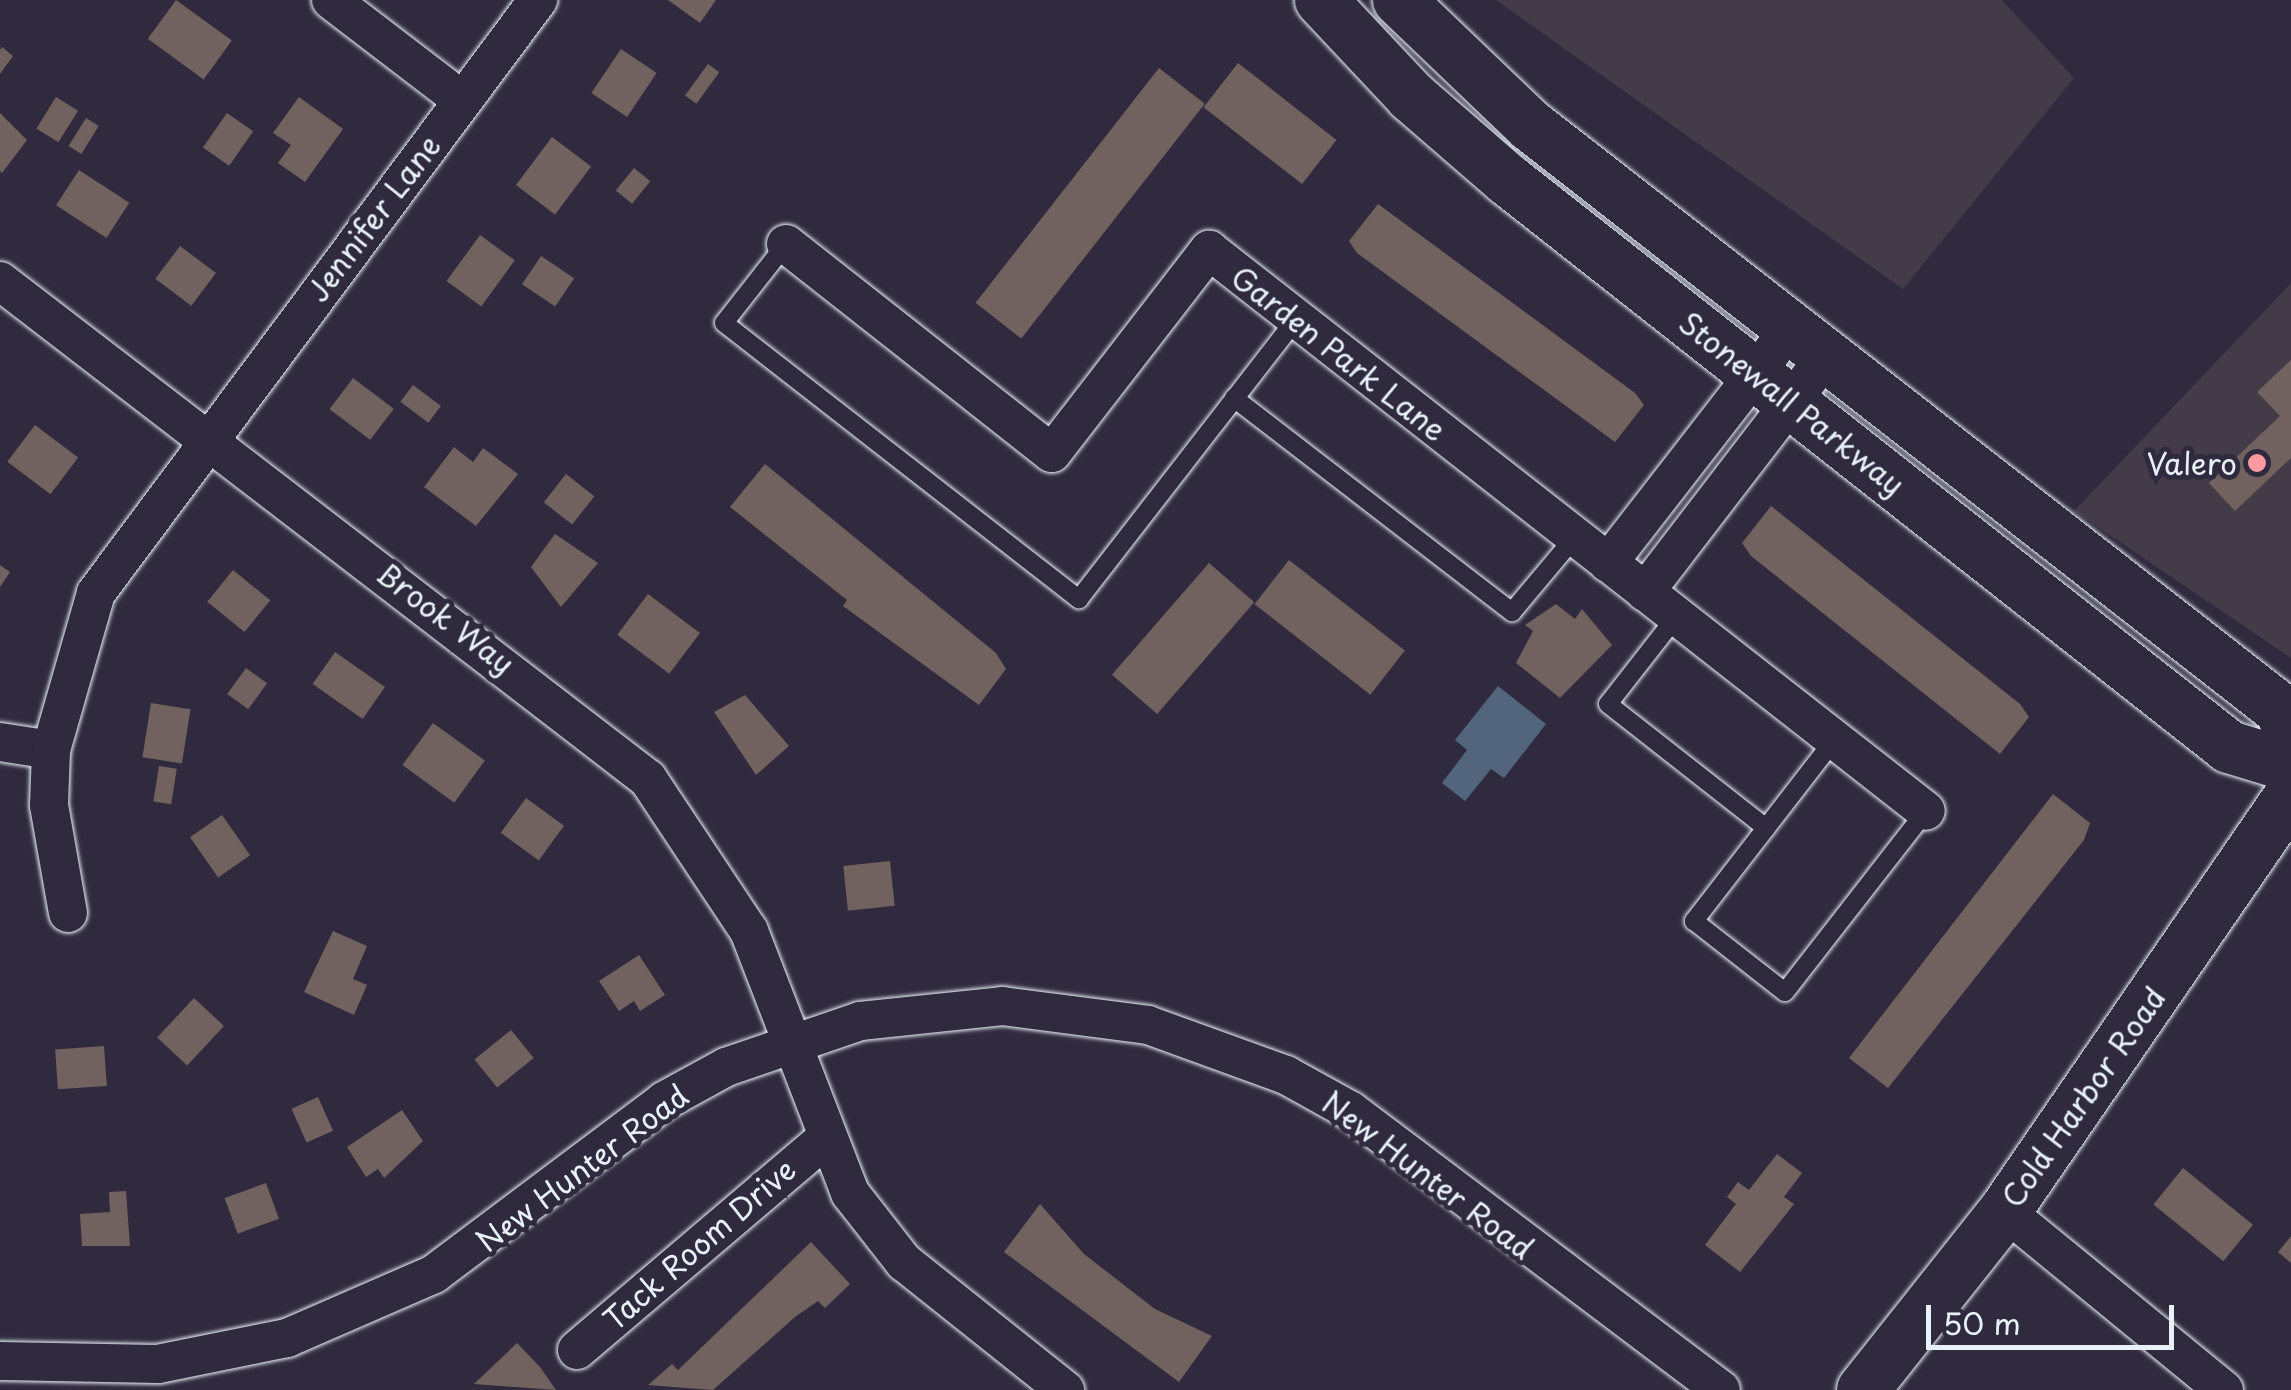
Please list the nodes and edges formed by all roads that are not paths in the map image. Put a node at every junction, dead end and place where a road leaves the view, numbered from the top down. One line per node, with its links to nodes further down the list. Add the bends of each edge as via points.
1 (331, 0): 5 (street)
2 (538, 0): 5 (street, Jennifer Lane)
3 (1322, 0): 10 (street, Stonewall Parkway, via 1411,96)
4 (1399, 0): 9 (street, Stonewall Parkway, via 1530,126)
5 (462, 100): 12 (street, Jennifer Lane)
6 (786, 244): 8 (street, Garden Park Lane, via 1052,453 1209,250); 11 (lane, via 724,324 1079,598)
7 (0, 281): 12 (street, Brook Way)
8 (1295, 320): 11 (lane); 13 (street, Garden Park Lane)
9 (1808, 342): 10 (street); 17 (street, Stonewall Parkway, via 2280,709)
10 (1772, 387): 14 (street); 15 (street); 21 (street, Stonewall Parkway, via 2228,747)
11 (1234, 398): 13 (lane, via 1512,612)
12 (209, 435): 20 (street, Jennifer Lane, via 96,593); 26 (street, Brook Way, via 648,778 750,931)
13 (1574, 538): 14 (street, Garden Park Lane)
14 (1608, 563): 15 (street, Garden Park Lane)
15 (1645, 592): 16 (street, Garden Park Lane)
16 (1676, 617): 18 (street, Garden Park Lane); 24 (lane, via 1608,704)
17 (2291, 732)
18 (1834, 740): 23 (street, Garden Park Lane); 24 (lane)
19 (0, 742): 20 (street)
20 (51, 750): 25 (street, Jennifer Lane, via 53,843)
21 (2291, 766)
22 (2291, 795): 28 (street, Cold Harbor Road)
23 (1926, 811): 24 (lane, via 1785,992 1694,921)
24 (1766, 828)
25 (68, 913)
26 (797, 1038): 27 (street, Brook Way); 30 (street, New Hunter Road, via 664,1101 508,1226 369,1308 287,1338 158,1364); 32 (street, New Hunter Road, via 930,1009 1002,1006 1076,1012 1218,1046 1350,1111)
27 (824, 1141): 29 (street, Tack Room Drive); 31 (street, Brook Way, via 904,1262)
28 (2005, 1212): 33 (street, Cold Harbor Road); 34 (street)
29 (577, 1350)
30 (0, 1361)
31 (1065, 1390)
32 (1721, 1390)
33 (1863, 1390)
34 (2224, 1390)

